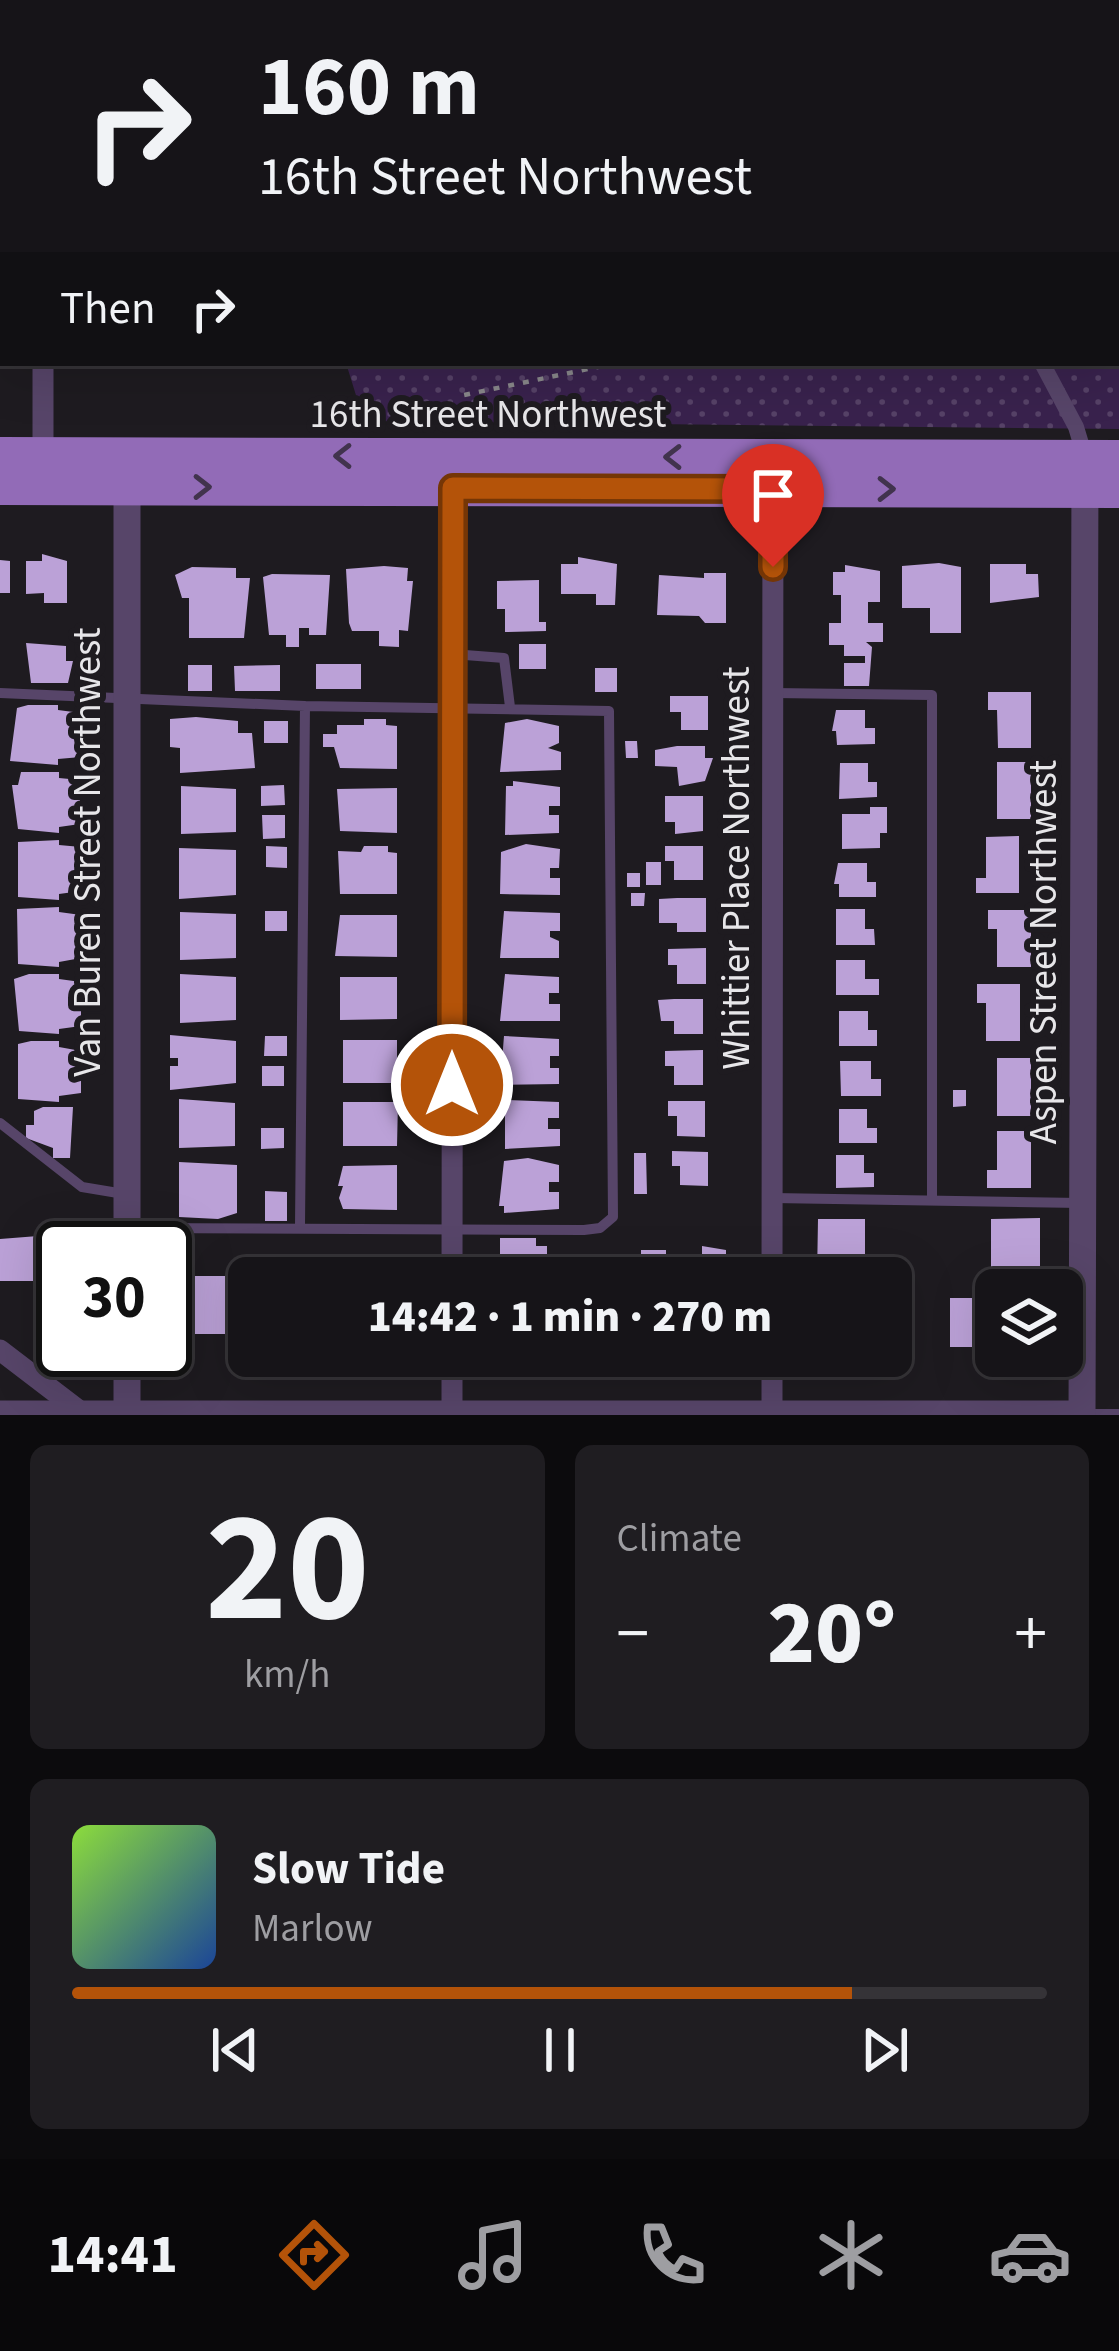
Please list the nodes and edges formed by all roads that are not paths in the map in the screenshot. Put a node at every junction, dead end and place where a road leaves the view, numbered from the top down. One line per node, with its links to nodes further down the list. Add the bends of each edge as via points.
1 (43, 366): 5 (street)
2 (1044, 366): 8 (street)
3 (0, 455): 5 (main road, 16th Street Northwest)
4 (454, 459): 6 (main road, 16th Street Northwest); 7 (main road, 16th Street Northwest); 10 (street)
5 (43, 471): 6 (main road, 16th Street Northwest); 9 (main road, 16th Street Northwest)
6 (127, 471): 13 (street, Van Buren Street Northwest)
7 (773, 473): 8 (main road, 16th Street Northwest); 12 (street, Whittier Place Northwest)
8 (1102, 474): 21 (street, Aspen Street Northwest)
9 (0, 487)
10 (452, 655): 15 (street); 16 (lane, via 504,658)
11 (0, 693): 13 (lane)
12 (773, 693): 19 (street, Whittier Place Northwest); 20 (lane, via 932,695)
13 (127, 697): 14 (lane); 18 (street, Van Buren Street Northwest)
14 (305, 706): 15 (lane); 23 (lane)
15 (452, 707): 16 (lane); 24 (street)
16 (510, 707): 24 (lane, via 609,711 613,1216 584,1230)
17 (0, 1123): 18 (lane, via 82,1187)
18 (127, 1194): 22 (street, Van Buren Street Northwest)
19 (772, 1198): 20 (lane); 27 (street, Whittier Place Northwest)
20 (932, 1200): 21 (lane)
21 (1082, 1203): 38 (street, Aspen Street Northwest)
22 (127, 1221)
23 (300, 1225): 24 (lane); 25 (lane)
24 (452, 1228): 26 (street)
25 (192, 1233)
26 (452, 1257)
27 (772, 1257)
28 (0, 1350): 33 (street)
29 (127, 1377): 34 (street)
30 (452, 1377): 35 (street)
31 (772, 1377): 36 (street)
32 (0, 1414): 33 (street)
33 (85, 1414): 34 (street)
34 (127, 1414): 35 (street)
35 (452, 1414): 36 (street)
36 (772, 1414): 38 (street)
37 (1119, 1414): 38 (lane)
38 (1082, 1415)

